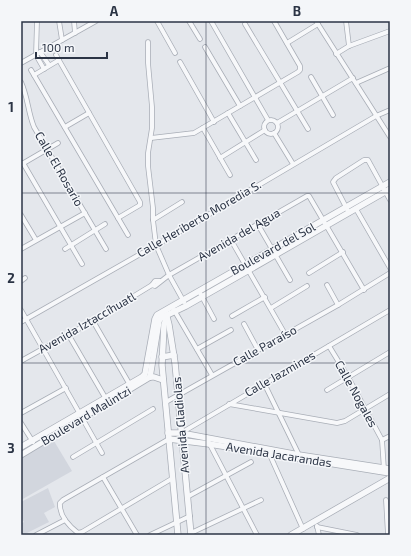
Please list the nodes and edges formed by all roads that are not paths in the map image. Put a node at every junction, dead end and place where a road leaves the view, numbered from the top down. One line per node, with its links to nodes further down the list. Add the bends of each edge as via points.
1 (37, 21): 20 (street)
2 (60, 21): 15 (street)
3 (74, 21): 13 (street)
4 (96, 21): 13 (street)
5 (157, 21): 22 (street)
6 (190, 21): 14 (street)
7 (212, 21): 39 (street)
8 (274, 21): 17 (street)
9 (346, 21): 18 (street)
10 (317, 23): 17 (street); 23 (street)
11 (245, 24): 37 (street)
12 (390, 31): 18 (street)
13 (75, 33): 15 (street)
14 (200, 39)
15 (62, 40): 21 (street)
16 (148, 42): 56 (street)
17 (287, 43): 37 (street, via 300,70)
18 (349, 46): 23 (street)
19 (205, 47): 40 (street)
20 (36, 50): 21 (street); 24 (street)
21 (41, 52): 24 (street); 29 (street)
22 (176, 53)
23 (336, 54): 35 (street)
24 (36, 55): 28 (street); 31 (street)
25 (56, 55): 26 (street)
26 (59, 60): 29 (street); 43 (street)
27 (180, 62): 48 (street)
28 (21, 64)
29 (49, 66): 31 (street)
30 (390, 68): 35 (street)
31 (44, 69): 33 (street)
32 (31, 70): 33 (street)
33 (34, 75): 50 (street)
34 (311, 76): 38 (street)
35 (354, 80): 38 (street); 46 (street)
36 (21, 82): 59 (street, Calle El Rosario, via 32,122)
37 (280, 82): 39 (street); 42 (street)
38 (322, 96): 42 (street); 45 (street)
39 (255, 97): 40 (street); 47 (street)
40 (240, 106): 44 (street)
41 (390, 110): 46 (street, Calle Heriberto Moredia S.)
42 (297, 111): 49 (street); 52 (street)
43 (90, 113): 50 (street); 74 (street, via 140,202 140,205)
44 (228, 114): 48 (street); 57 (street)
45 (333, 114)
46 (376, 116): 55 (street); 63 (street, Calle Heriberto Moredia S.)
47 (268, 120): 49 (street); 53 (street, via 264,126)
48 (214, 122): 51 (street)
49 (278, 123): 54 (street)
50 (65, 127): 74 (street)
51 (203, 128): 56 (street, via 190,134); 60 (street)
52 (308, 129)
53 (265, 130): 54 (street); 57 (street)
54 (274, 133): 63 (street)
55 (390, 137)
56 (151, 138): 75 (street, via 148,166)
57 (245, 142): 60 (street); 61 (street)
58 (58, 143): 59 (street)
59 (47, 149): 62 (street); 71 (street, Calle El Rosario)
60 (220, 158): 64 (street)
61 (256, 160)
62 (22, 164): 79 (street)
63 (293, 164): 85 (street, Calle Heriberto Moredia S.)
64 (230, 175)
65 (390, 182): 66 (street, Boulevard del Sol)
66 (386, 189): 67 (street); 69 (street, Boulevard del Sol); 69 (street, via 368,160 364,160 333,182); 70 (street, Boulevard del Sol)
67 (390, 200)
68 (182, 202): 75 (street)
69 (346, 207): 72 (street); 77 (street, Boulevard del Sol)
70 (356, 209): 72 (street, Boulevard del Sol); 93 (street)
71 (85, 213): 79 (street); 80 (street, Calle El Rosario)
72 (350, 213): 77 (street, Boulevard del Sol)
73 (21, 215): 82 (street)
74 (118, 218): 81 (street)
75 (153, 220): 85 (street)
76 (257, 223): 77 (street, Avenida del Agua, via 309,196); 83 (street, Avenida del Agua); 89 (street)
77 (326, 223): 89 (street, Boulevard del Sol); 90 (street)
78 (105, 224): 80 (street)
79 (60, 227): 82 (street); 84 (street)
80 (95, 230): 84 (street); 87 (street, Calle El Rosario)
81 (128, 235)
82 (36, 240): 86 (street)
83 (231, 240): 92 (street); 96 (street, Avenida del Agua)
84 (71, 245): 88 (street); 91 (street)
85 (156, 245): 96 (street); 113 (street, Calle Heriberto Moredia S.)
86 (21, 249)
87 (106, 249)
88 (65, 250)
89 (274, 252): 92 (street, Boulevard del Sol); 97 (street)
90 (343, 252): 94 (street); 101 (street)
91 (82, 264)
92 (247, 268): 98 (street, Boulevard del Sol); 104 (street)
93 (390, 268)
94 (309, 273)
95 (390, 273): 101 (street, Calle Paraíso)
96 (169, 275): 105 (street); 115 (street, Avenida Iztaccíhuatl, via 155,286 152,285)
97 (290, 280)
98 (223, 281): 102 (street, Boulevard del Sol); 103 (street, Boulevard del Sol)
99 (327, 285): 106 (street)
100 (307, 286): 107 (street)
101 (364, 290): 106 (street, Calle Paraíso)
102 (198, 291): 103 (street); 105 (street, Boulevard del Sol)
103 (202, 297): 105 (street, Boulevard del Sol); 114 (street)
104 (264, 297): 107 (street); 112 (street)
105 (184, 303): 108 (street, Boulevard del Sol)
106 (338, 305): 120 (street, Calle Paraíso)
107 (271, 308): 120 (street)
108 (174, 309): 111 (street, Boulevard del Sol); 123 (street)
109 (21, 310): 113 (street)
110 (390, 310): 121 (street, Calle Jazmines)
111 (165, 313): 126 (street, Avenida Gladiolas); 127 (street, Avenida Gladiolas); 131 (street, via 159,321); 134 (street, Boulevard del Sol, via 156,317 145,374)
112 (232, 316)
113 (26, 319): 116 (street, Calle Heriberto Moredia S.); 122 (street)
114 (214, 319)
115 (93, 321): 119 (street, Avenida Iztaccíhuatl); 134 (street)
116 (21, 322)
117 (244, 324): 124 (street)
118 (231, 330): 123 (street)
119 (68, 334): 122 (street, Avenida Iztaccíhuatl); 139 (street)
120 (285, 334): 124 (street, Calle Paraíso)
121 (329, 346): 130 (street, Calle Nogales); 133 (street, Calle Jazmines)
122 (43, 349): 128 (street, Avenida Iztaccíhuatl); 135 (street)
123 (197, 349): 129 (street)
124 (258, 350): 129 (street, Calle Paraíso)
125 (390, 352): 130 (street)
126 (174, 355): 127 (street); 138 (street, Avenida Gladiolas)
127 (162, 357): 132 (street, Avenida Gladiolas)
128 (21, 361)
129 (212, 375): 138 (street, Calle Paraíso)
130 (348, 377): 136 (street); 142 (street, Calle Nogales)
131 (150, 378): 132 (street); 134 (street, Boulevard Malintzi)
132 (163, 380): 140 (street, Avenida Gladiolas)
133 (264, 383): 141 (street, Calle Jazmines); 145 (street)
134 (131, 387): 139 (street, Boulevard Malintzi)
135 (66, 388): 144 (street); 146 (street)
136 (327, 390)
137 (390, 394): 142 (street)
138 (178, 395): 140 (street, Calle Paraíso); 148 (street, Avenida Gladiolas)
139 (107, 400): 146 (street, Boulevard Malintzi)
140 (166, 402): 149 (street, Avenida Gladiolas)
141 (229, 404): 145 (street); 148 (street, Calle Jazmines)
142 (365, 408): 145 (street, via 345,421 337,423); 154 (street, Calle Nogales)
143 (153, 409): 155 (street)
144 (21, 413)
145 (279, 413): 163 (street)
146 (82, 415): 152 (street, Boulevard Malintzi); 155 (street); 157 (street, Boulevard Malintzi)
147 (21, 423): 152 (street)
148 (181, 433): 149 (street); 151 (street, Avenida Jacarandas); 153 (street, Avenida Gladiolas)
149 (168, 436): 153 (street, Avenida Jacarandas); 168 (street); 169 (street, Avenida Gladiolas)
150 (390, 436): 154 (street)
151 (206, 437): 156 (street); 159 (street, Avenida Jacarandas)
152 (32, 440): 157 (street); 158 (street, Boulevard Malintzi)
153 (182, 440): 156 (street, Avenida Jacarandas); 171 (street, Avenida Gladiolas)
154 (382, 440): 166 (street, Calle Nogales)
155 (97, 442): 160 (street); 162 (street)
156 (209, 444): 159 (street, Avenida Jacarandas); 167 (street)
157 (35, 446): 161 (street, Boulevard Malintzi)
158 (21, 447)
159 (268, 451): 163 (street, Avenida Jacarandas); 180 (street)
160 (102, 453)
161 (21, 455)
162 (73, 457)
163 (300, 457): 166 (street, Avenida Jacarandas)
164 (251, 462): 167 (street)
165 (390, 469): 166 (street, Avenida Jacarandas)
166 (386, 471)
167 (226, 475): 171 (street); 174 (street)
168 (103, 477): 175 (street); 177 (street, via 60,503)
169 (173, 478): 175 (street); 178 (street, Avenida Gladiolas)
170 (390, 478): 179 (street)
171 (188, 497): 176 (street, Avenida Gladiolas)
172 (261, 500): 174 (street)
173 (386, 500): 190 (street)
174 (243, 508): 181 (street); 186 (street)
175 (122, 509): 177 (street, via 78,533); 183 (street)
176 (190, 516): 178 (street); 181 (street, Avenida Gladiolas)
177 (65, 520): 182 (street)
178 (177, 522): 184 (street); 185 (street, Avenida Gladiolas)
179 (317, 524): 180 (street); 188 (street); 189 (street)
180 (303, 529): 187 (street)
181 (191, 534)
182 (36, 535)
183 (137, 535)
184 (150, 535)
185 (178, 535)
186 (257, 535)
187 (291, 535)
188 (319, 535)
189 (357, 535)
190 (388, 535)

